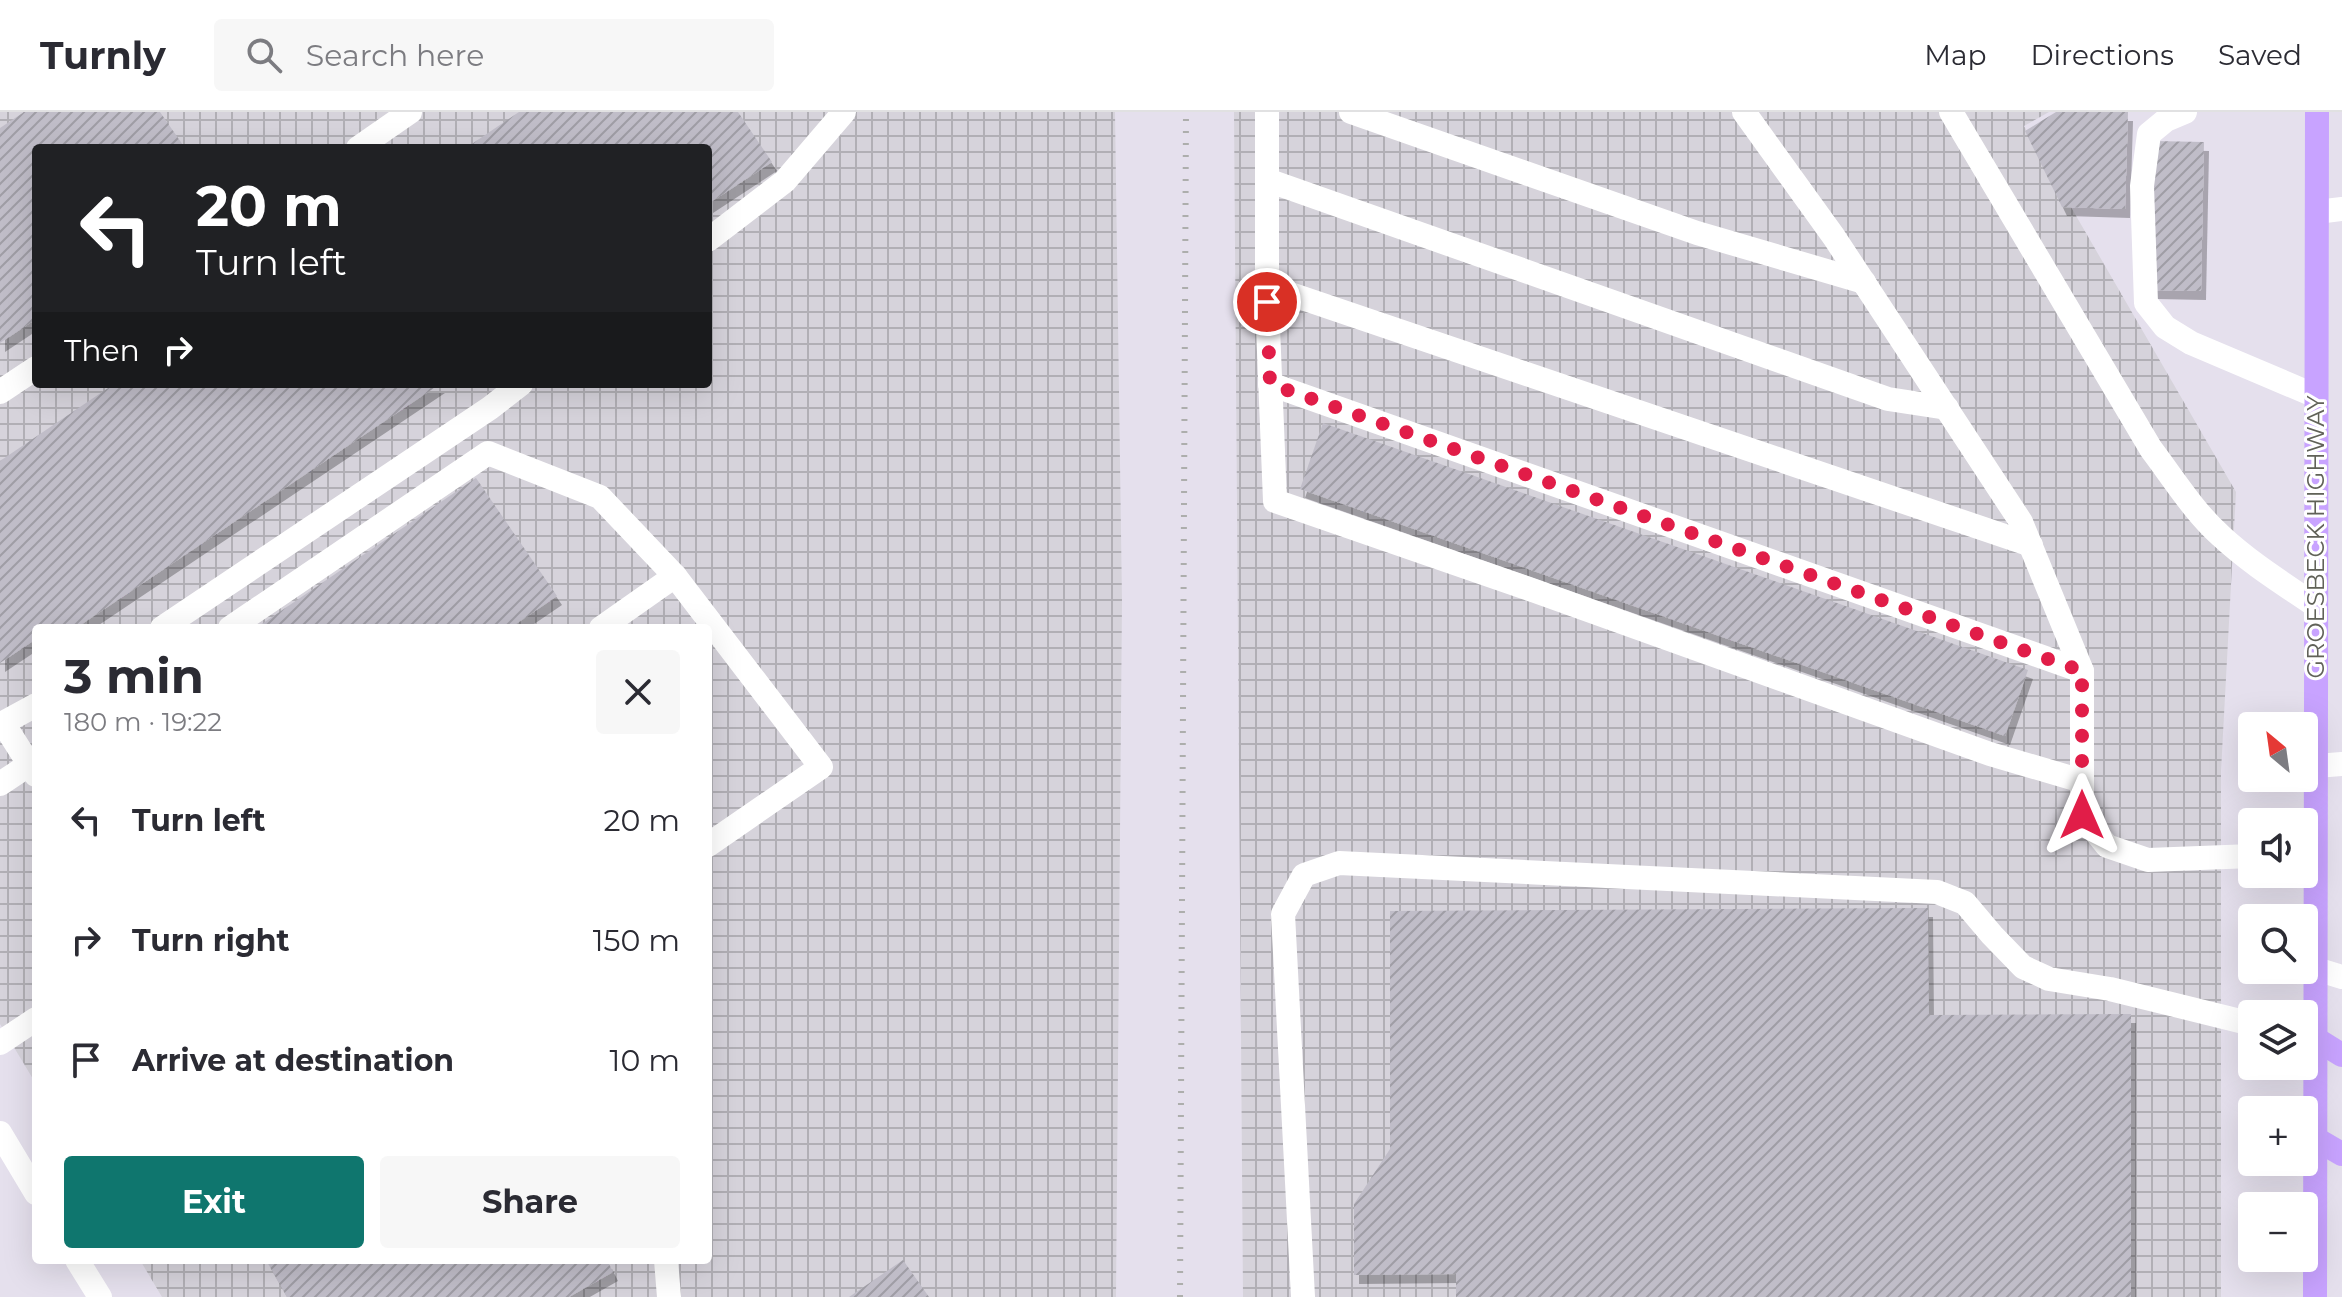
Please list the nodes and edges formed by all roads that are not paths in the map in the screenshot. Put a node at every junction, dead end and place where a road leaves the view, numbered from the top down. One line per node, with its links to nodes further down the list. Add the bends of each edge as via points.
1 (410, 112): 9 (street)
2 (844, 112): 13 (street, via 785,181)
3 (1267, 112): 10 (street)
4 (1351, 112): 14 (street, via 1697,233)
5 (1951, 112): 24 (street, via 2151,449 2187,498 2219,535)
6 (2185, 112): 20 (street, via 2149,134 2142,186 2146,303 2165,327 2191,343)
7 (2317, 112): 12 (main road, GROESBECK HIGHWAY)
8 (1743, 113): 14 (street)
9 (364, 144)
10 (1267, 180): 15 (street); 21 (street, via 1888,399)
11 (2342, 209): 12 (street)
12 (2317, 212): 20 (main road, GROESBECK HIGHWAY)
13 (712, 237)
14 (1864, 282): 21 (street)
15 (1267, 286): 17 (street); 22 (street)
16 (32, 371): 19 (street)
17 (1270, 384): 30 (street); 38 (street, via 1275,501 1990,754)
18 (516, 388): 25 (street)
19 (0, 392)
20 (2316, 396): 24 (main road, GROESBECK HIGHWAY)
21 (1947, 408): 22 (street)
22 (2031, 545): 30 (street)
23 (675, 576): 26 (street, via 600,497 488,453); 27 (street); 29 (street)
24 (2316, 606): 32 (main road, GROESBECK HIGHWAY)
25 (168, 624)
26 (236, 624)
27 (607, 624)
28 (712, 624): 40 (street, via 821,767)
29 (712, 624)
30 (2082, 671): 38 (street)
31 (32, 707): 33 (street)
32 (2316, 712)
33 (1, 724): 34 (street)
34 (32, 764)
35 (2342, 764): 36 (street)
36 (2318, 766)
37 (32, 768): 39 (street)
38 (2082, 781): 41 (street, via 2082,815 2107,846 2148,860)
39 (0, 784)
40 (712, 842)
41 (2238, 857)
42 (2318, 970): 43 (street)
43 (2342, 977)
44 (2238, 1021): 58 (street, via 2049,979 2023,967 1965,903 1937,892 1339,863 1304,875 1283,914)
45 (32, 1022): 47 (street)
46 (2318, 1042): 48 (main road)
47 (0, 1043)
48 (2342, 1055)
49 (0, 1133): 53 (street)
50 (2318, 1140): 51 (main road)
51 (2342, 1154)
52 (2316, 1176): 59 (main road, GROESBECK HIGHWAY)
53 (32, 1186)
54 (84, 1264): 56 (street)
55 (666, 1264): 57 (street)
56 (100, 1297)
57 (669, 1297)
58 (1303, 1297)
59 (2315, 1297)

